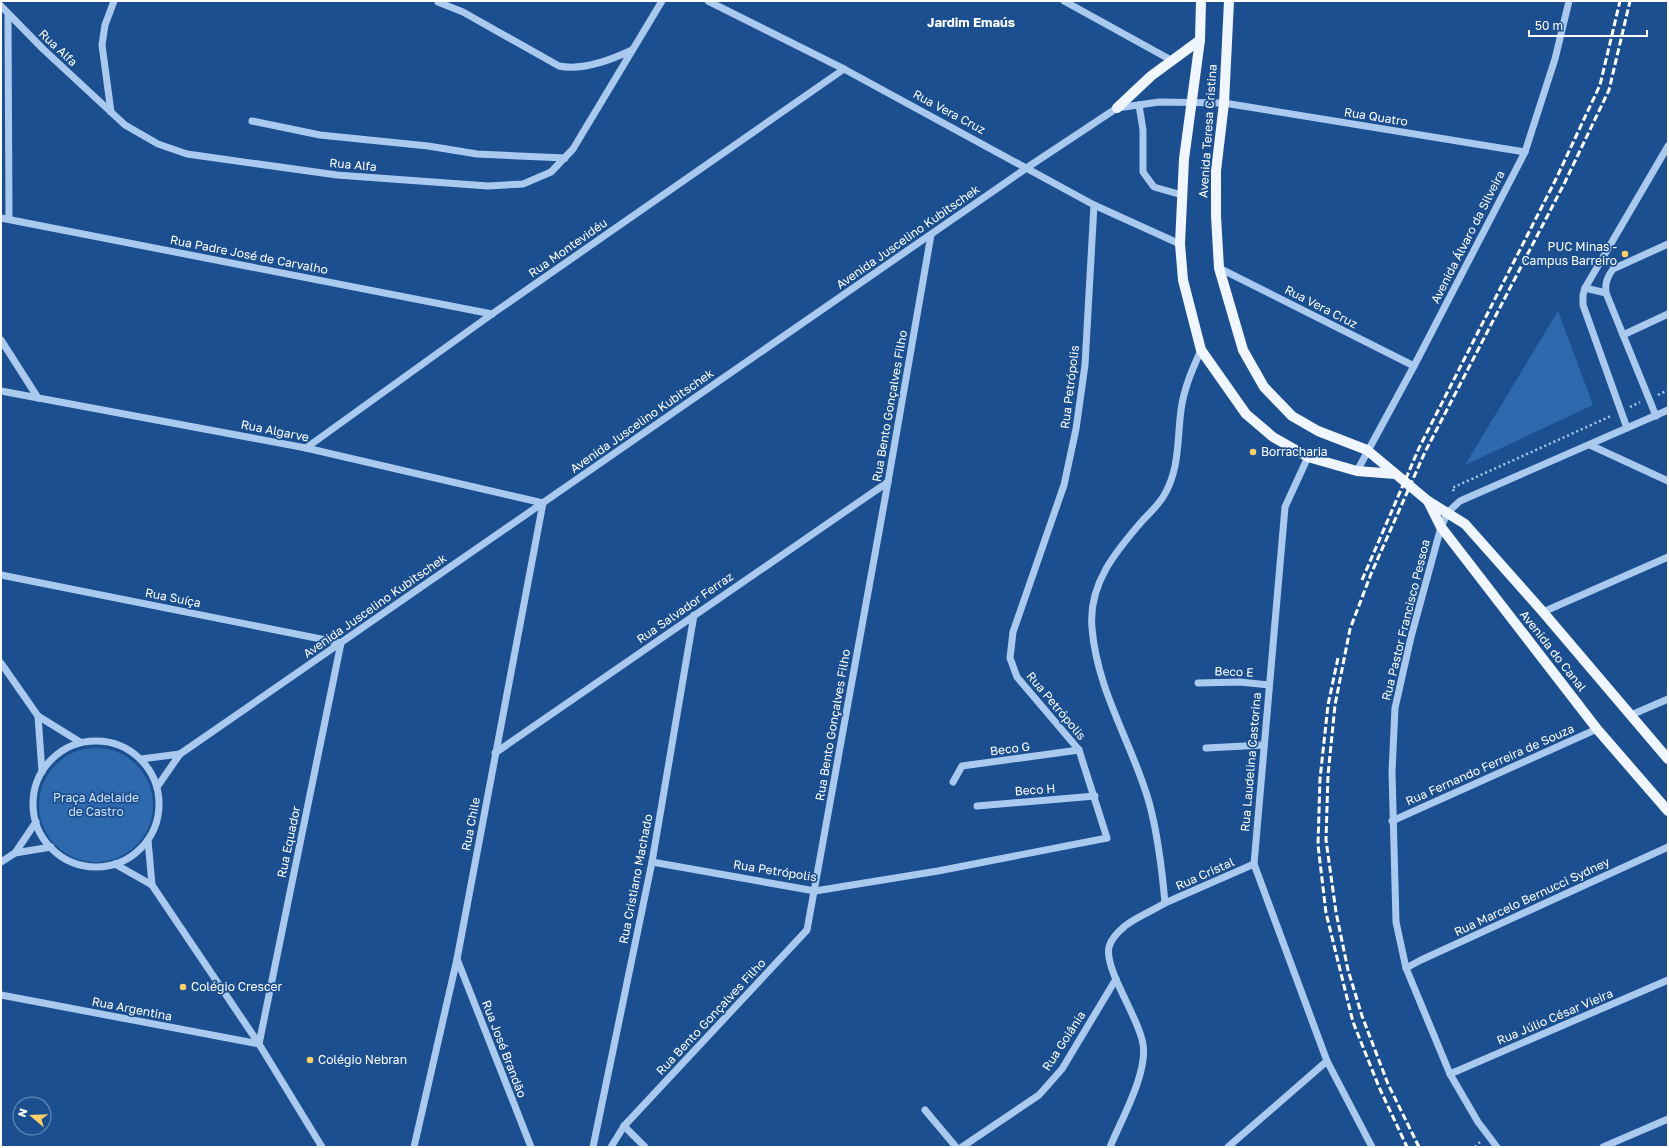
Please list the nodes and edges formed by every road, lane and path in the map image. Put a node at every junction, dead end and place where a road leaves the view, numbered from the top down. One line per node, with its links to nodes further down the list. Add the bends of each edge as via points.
1 (114, 1): 19 (street, via 105,25 102,45)
2 (662, 1): 12 (street, Rua Alfa)
3 (708, 1): 14 (street, Rua Vera Cruz)
4 (1064, 1): 13 (street)
5 (1200, 1): 11 (main road, Avenida Teresa Cristina)
6 (1229, 1): 16 (main road, Avenida Teresa Cristina)
7 (1569, 1): 22 (street, Avenida Álvaro da Silveira, via 1555,59)
8 (438, 2): 12 (street, via 463,12 559,66 572,69 616,58)
9 (1, 6): 10 (street, Rua Alfa)
10 (8, 16): 19 (street, Rua Alfa); 27 (street)
11 (1200, 40): 13 (main road); 15 (main road, Avenida Teresa Cristina)
12 (633, 50): 23 (street, Rua Alfa)
13 (1171, 60): 18 (main road)
14 (844, 69): 24 (street, Rua Vera Cruz); 34 (street, Rua Montevidéu)
15 (1192, 102): 16 (street, Rua Quatro); 17 (street, Rua Quatro); 25 (main road, Avenida Teresa Cristina)
16 (1224, 103): 22 (street, Rua Quatro); 31 (main road, Avenida Teresa Cristina, via 1216,171)
17 (1139, 105): 18 (street, Rua Quatro); 25 (street, via 1143,130 1143,172 1154,187)
18 (1117, 108): 24 (street, Avenida Juscelino Kubitschek)
19 (111, 112): 23 (street, Rua Alfa, via 125,125 158,144 187,154 337,175 488,186 523,184 551,172)
20 (252, 121): 23 (street, via 320,135 428,146 477,154)
21 (1668, 146): 32 (street)
22 (1525, 152): 39 (street, Avenida Álvaro da Silveira)
23 (565, 158)
24 (1028, 167): 26 (street, Rua Vera Cruz); 28 (street, Avenida Juscelino Kubitschek)
25 (1182, 195): 29 (main road, Avenida Teresa Cristina)
26 (1094, 205): 29 (street, Rua Vera Cruz); 76 (street, Rua Petrópolis, via 1085,365 1076,429 1064,485 1013,632 1010,658 1017,677)
27 (5, 218): 34 (street, Rua Padre José de Carvalho)
28 (931, 236): 54 (street, Rua Bento Gonçalves Filho); 58 (street, Avenida Juscelino Kubitschek)
29 (1180, 244): 38 (main road, Avenida Teresa Cristina, via 1183,280)
30 (1668, 244): 33 (street, via 1613,269 1605,285)
31 (1219, 268): 39 (street, Rua Vera Cruz); 50 (main road, Avenida Teresa Cristina, via 1243,350 1264,387 1292,416 1318,432)
32 (1586, 288): 33 (street); 45 (street, via 1583,305)
33 (1606, 293): 36 (street)
34 (492, 314): 49 (street, Rua Montevidéu)
35 (1668, 314): 36 (street)
36 (1623, 335): 43 (street)
37 (1, 340): 42 (street)
38 (1201, 350): 51 (main road, Avenida Teresa Cristina, via 1246,414 1273,437); 99 (street, via 1187,379 1181,410 1176,466 1163,498 1124,542 1102,574 1093,600 1092,627 1098,668 1148,802 1162,869)
39 (1414, 366): 50 (street, Avenida Álvaro da Silveira)
40 (1668, 390): 43 (path)
41 (1, 391): 42 (street, Rua Algarve)
42 (38, 398): 49 (street, Rua Algarve)
43 (1648, 399): 45 (path); 46 (street)
44 (1668, 410): 46 (street, Rua Pastor Francisco Pessoa)
45 (1620, 411): 47 (street); 57 (path, via 1452,488)
46 (1656, 416): 47 (street, Rua Pastor Francisco Pessoa)
47 (1627, 428): 48 (street, Rua Pastor Francisco Pessoa)
48 (1590, 445): 55 (street); 57 (street, Rua Pastor Francisco Pessoa)
49 (306, 448): 58 (street, Rua Algarve)
50 (1368, 450): 52 (street, Avenida Álvaro da Silveira); 53 (main road, Avenida Teresa Cristina)
51 (1308, 457): 52 (main road, Avenida Teresa Cristina); 68 (street, Rua Laudelina Castorina, via 1285,507)
52 (1357, 471): 53 (main road, Avenida Teresa Cristina)
53 (1395, 474): 56 (main road, Avenida do Canal)
54 (888, 482): 64 (street, Rua Salvador Ferraz); 98 (street, Rua Bento Gonçalves Filho)
55 (1668, 482)
56 (1428, 501): 59 (main road, Avenida do Canal); 60 (main road, Avenida do Canal)
57 (1460, 501): 59 (street, Rua Pastor Francisco Pessoa)
58 (543, 503): 65 (street, Avenida Juscelino Kubitschek); 77 (street, Rua Chile)
59 (1448, 512): 60 (street, Rua Pastor Francisco Pessoa); 63 (main road, Avenida do Canal, via 1465,524)
60 (1441, 527): 72 (main road, Avenida do Canal); 87 (street, Rua Pastor Francisco Pessoa, via 1411,637 1396,708)
61 (1668, 557): 63 (street)
62 (1, 575): 65 (street, Rua Suíça)
63 (1543, 612): 70 (main road, Avenida do Canal)
64 (694, 615): 77 (street, Rua Salvador Ferraz); 94 (street, Rua Cristiano Machado)
65 (341, 643): 78 (street, Avenida Juscelino Kubitschek); 105 (street, Rua Equador)
66 (1, 663): 71 (street)
67 (1198, 683): 68 (street, Beco E, via 1240,682)
68 (1269, 685): 74 (street, Rua Laudelina Castorina)
69 (1668, 699): 70 (street)
70 (1631, 715): 80 (main road, Avenida do Canal)
71 (38, 716): 73 (street); 81 (street)
72 (1597, 729): 86 (main road, Avenida do Canal); 87 (street, Rua Fernando Ferreira de Souza)
73 (80, 742): 79 (street, via 97,740 113,743 128,749); 81 (street, via 58,753)
74 (1264, 744): 75 (street); 96 (street, Rua Laudelina Castorina)
75 (1206, 748)
76 (1079, 750): 82 (street, Beco G, via 962,766); 84 (street, Rua Petrópolis)
77 (495, 753): 100 (street, Rua Chile)
78 (180, 754): 79 (street, Avenida Juscelino Kubitschek); 83 (street, Avenida Juscelino Kubitschek)
79 (141, 759): 83 (street, via 151,772)
80 (1668, 759)
81 (42, 772): 88 (street, via 35,788 33,805)
82 (954, 782)
83 (157, 787): 89 (street, via 159,805 156,824)
84 (1095, 796): 85 (street, Beco H); 98 (street, Rua Petrópolis, via 1107,838 938,871)
85 (977, 806)
86 (1668, 811)
87 (1392, 821): 101 (street, Rua Pastor Francisco Pessoa, via 1396,922)
88 (36, 822): 90 (street, via 42,836); 92 (street)
89 (148, 840): 95 (street, via 133,855); 97 (street)
90 (51, 847): 92 (street); 95 (street, via 64,858 80,865 98,867)
91 (1668, 847): 101 (street, Rua Marcelo Bernucci Sydney)
92 (15, 853): 93 (street)
93 (1, 862)
94 (652, 862): 98 (street, Rua Petrópolis); 114 (street, Rua Cristiano Machado)
95 (115, 864): 97 (street)
96 (1254, 864): 99 (street, Rua Cristal); 106 (street, Rua Laudelina Castorina)
97 (152, 885): 105 (street)
98 (815, 891): 110 (street, Rua Bento Gonçalves Filho, via 807,930)
99 (1165, 903): 102 (street, Rua Cristal, via 1125,926 1115,936 1109,948)
100 (457, 959): 112 (street, Rua Chile); 113 (street, Rua José Brandão)
101 (1406, 968): 107 (street, Rua Pastor Francisco Pessoa)
102 (1116, 979): 118 (street, Rua Goiânia, via 1062,1069 1038,1096); 119 (street, Rua Cristal, via 1134,1015 1143,1044 1143,1067)
103 (1668, 980): 107 (street, Rua Júlio César Vieira)
104 (1, 995): 105 (street, Rua Argentina)
105 (259, 1044): 111 (street)
106 (1327, 1061): 120 (street); 121 (street, Rua Laudelina Castorina)
107 (1450, 1074): 122 (street, Rua Pastor Francisco Pessoa, via 1478,1122)
108 (925, 1110): 117 (street)
109 (1668, 1119): 123 (street)
110 (624, 1126): 115 (street, Rua Bento Gonçalves Filho); 116 (street)
111 (322, 1147)
112 (414, 1147)
113 (531, 1147)
114 (593, 1147)
115 (611, 1147)
116 (645, 1147)
117 (956, 1147)
118 (962, 1147)
119 (1110, 1147)
120 (1228, 1147)
121 (1372, 1147)
122 (1497, 1147)
123 (1603, 1147)

